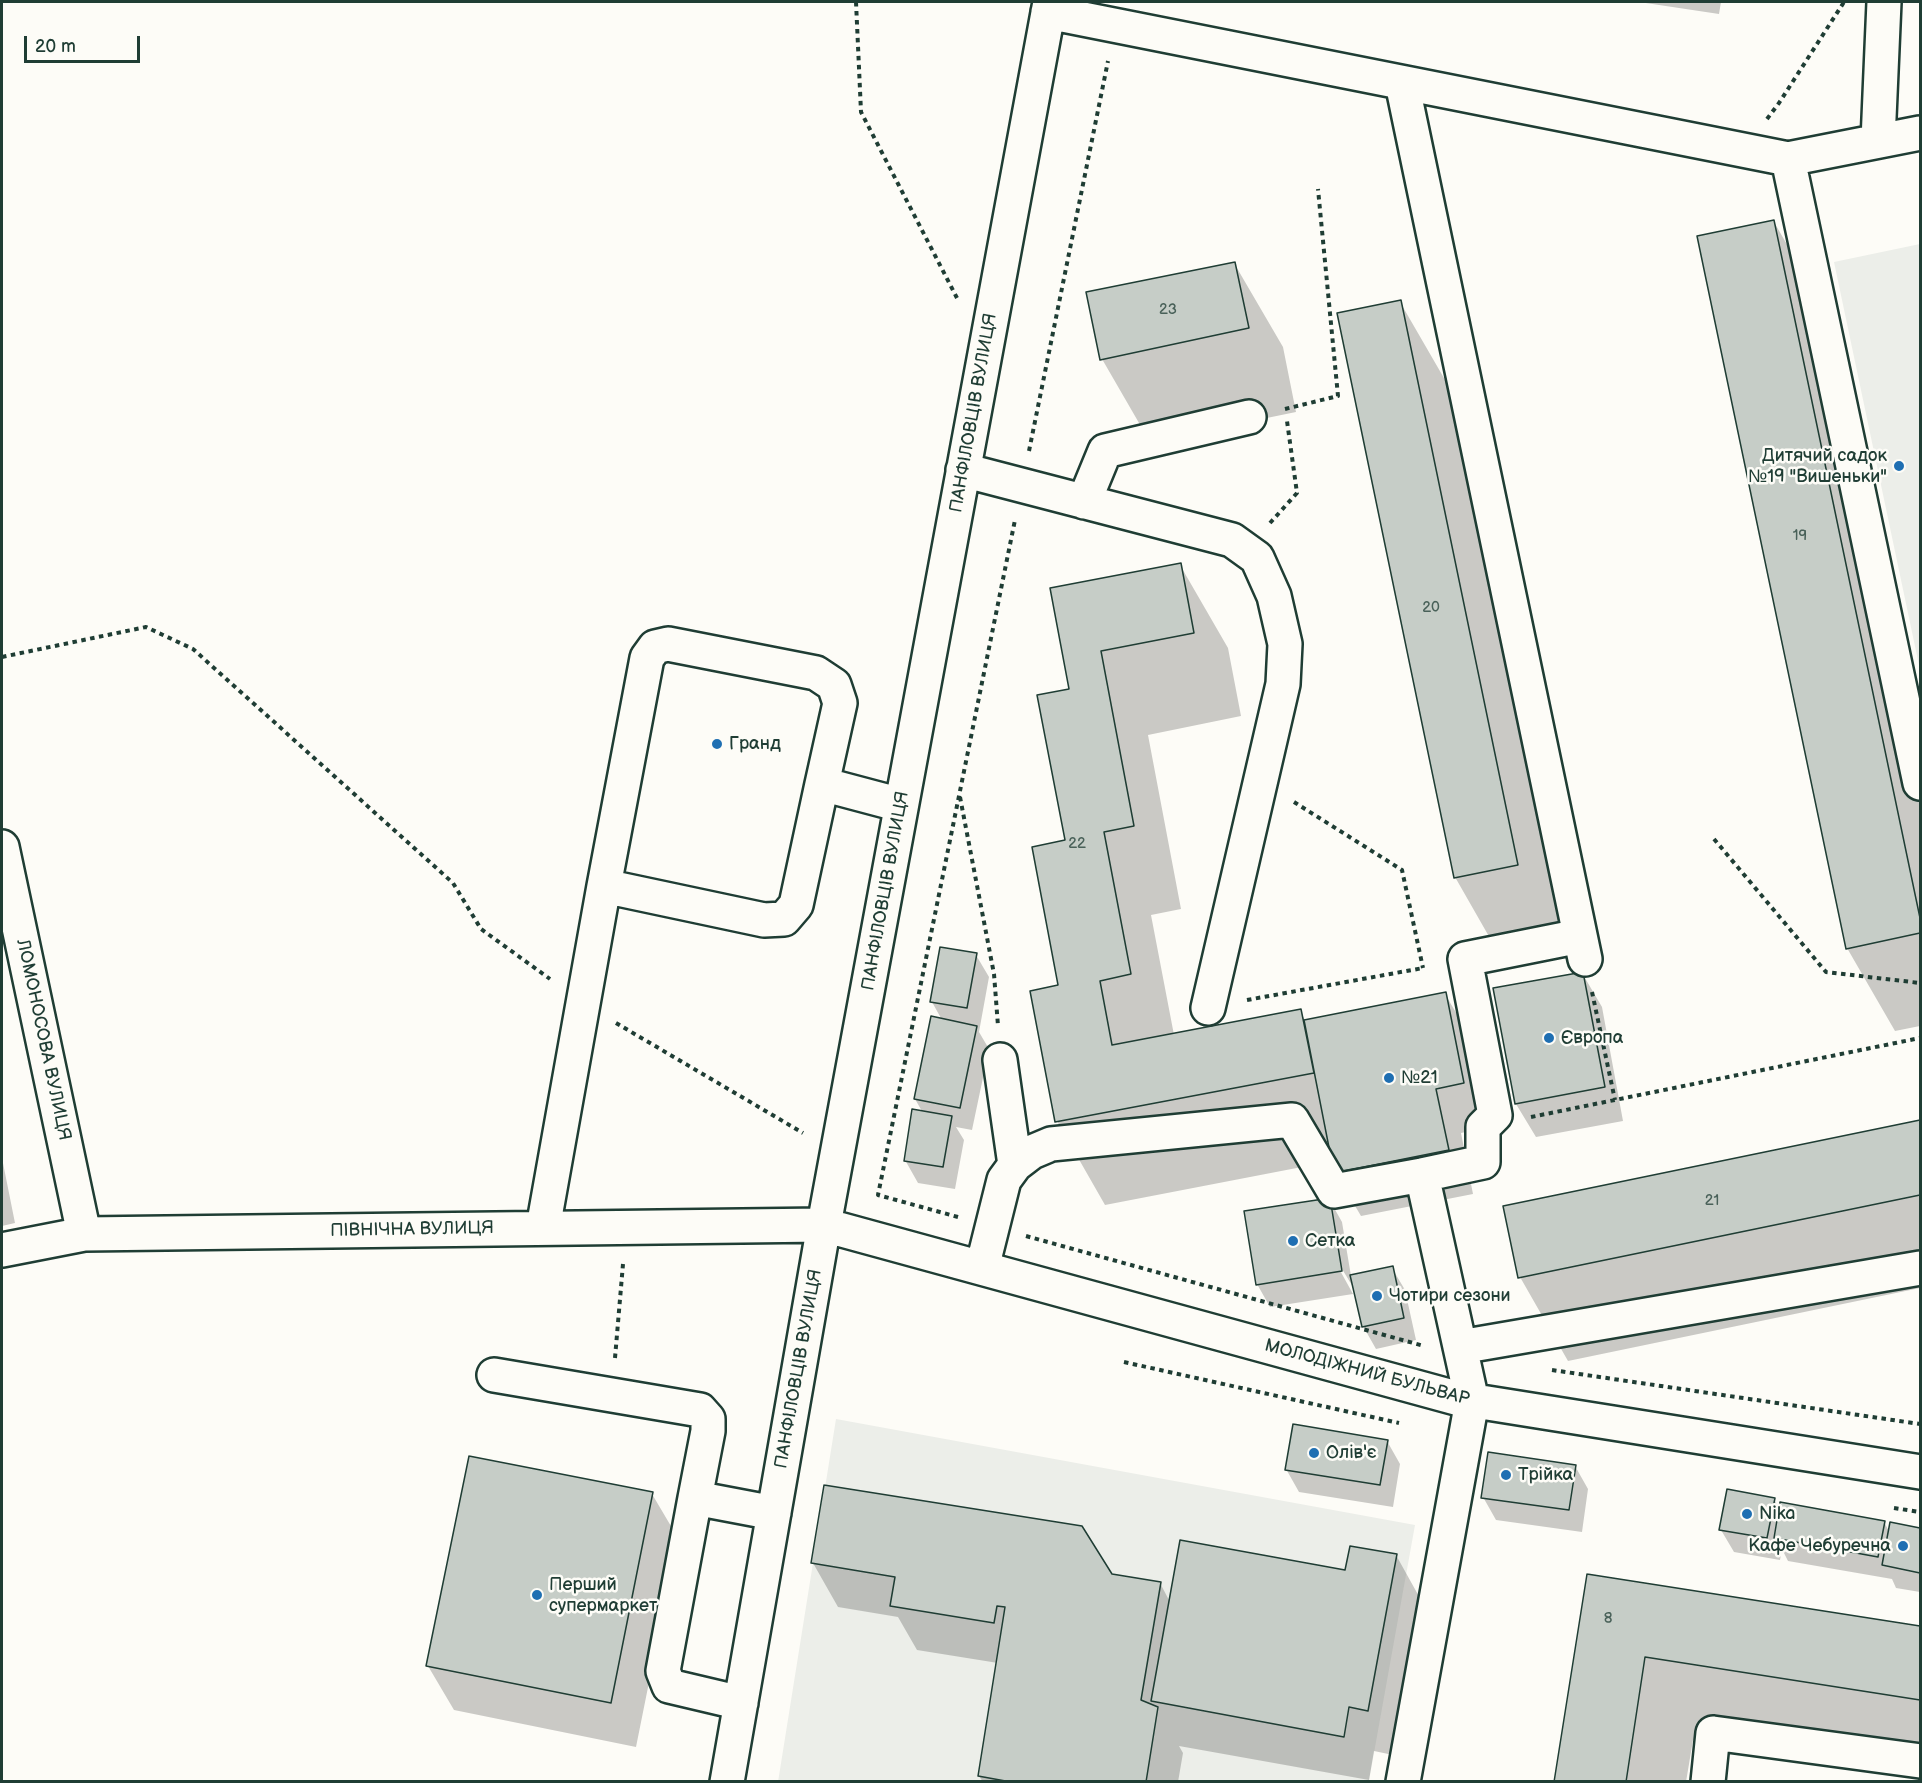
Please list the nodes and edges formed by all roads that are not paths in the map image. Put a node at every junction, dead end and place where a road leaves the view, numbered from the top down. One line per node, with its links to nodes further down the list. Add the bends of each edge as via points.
1 (1884, 2): 5 (street)
2 (1049, 7): 3 (street, via 1115,25); 8 (street, ПАНФІЛОВЦІВ ВУЛИЦЯ)
3 (1402, 83): 6 (street); 18 (street, via 1582,947 1465,959 1495,1115 1483,1127 1483,1162)
4 (1920, 133): 5 (street)
5 (1878, 141): 6 (street)
6 (1788, 159): 10 (street)
7 (1249, 417): 9 (street, via 1105,451)
8 (963, 470): 9 (street); 12 (street, ПАНФІЛОВЦІВ ВУЛИЦЯ)
9 (1084, 502): 15 (street, via 1232,540 1257,558 1274,596 1285,644 1283,684)
10 (1920, 783)
11 (822, 784): 12 (street); 14 (street, via 796,905 783,919 764,920); 14 (street, via 840,704 834,685 816,673 668,644 655,647 647,658)
12 (902, 805): 19 (street, ПАНФІЛОВЦІВ ВУЛИЦЯ)
13 (2, 847): 21 (street, ЛОМОНОСОВА ВУЛИЦЯ)
14 (604, 886): 20 (street)
15 (1208, 1008)
16 (1000, 1060): 17 (street)
17 (1015, 1165): 18 (street, via 1051,1144 1292,1120 1334,1191); 23 (street, via 1004,1180)
18 (1422, 1175): 25 (street)
19 (824, 1225): 20 (street, ПІВНІЧНА ВУЛИЦЯ); 23 (street, МОЛОДІЖНИЙ БУЛЬВАР); 30 (street, ПАНФІЛОВЦІВ ВУЛИЦЯ)
20 (543, 1228): 21 (street, ПІВНІЧНА ВУЛИЦЯ)
21 (84, 1234): 22 (street, ПІВНІЧНА ВУЛИЦЯ)
22 (2, 1250)
23 (982, 1268): 27 (street, МОЛОДІЖНИЙ БУЛЬВАР)
24 (1920, 1268): 25 (street)
25 (1461, 1352): 27 (street)
26 (494, 1375): 29 (street, via 700,1410 708,1419 708,1431)
27 (1472, 1401): 28 (street, МОЛОДІЖНИЙ БУЛЬВАР); 34 (street)
28 (1920, 1472)
29 (695, 1498): 30 (street); 31 (street, via 663,1671 669,1686)
30 (774, 1513): 31 (street, ПАНФІЛОВЦІВ ВУЛИЦЯ)
31 (741, 1703): 33 (street, ПАНФІЛОВЦІВ ВУЛИЦЯ)
32 (1920, 1761): 35 (street, via 1713,1733)
33 (727, 1782)
34 (1403, 1782)
35 (1708, 1782)

